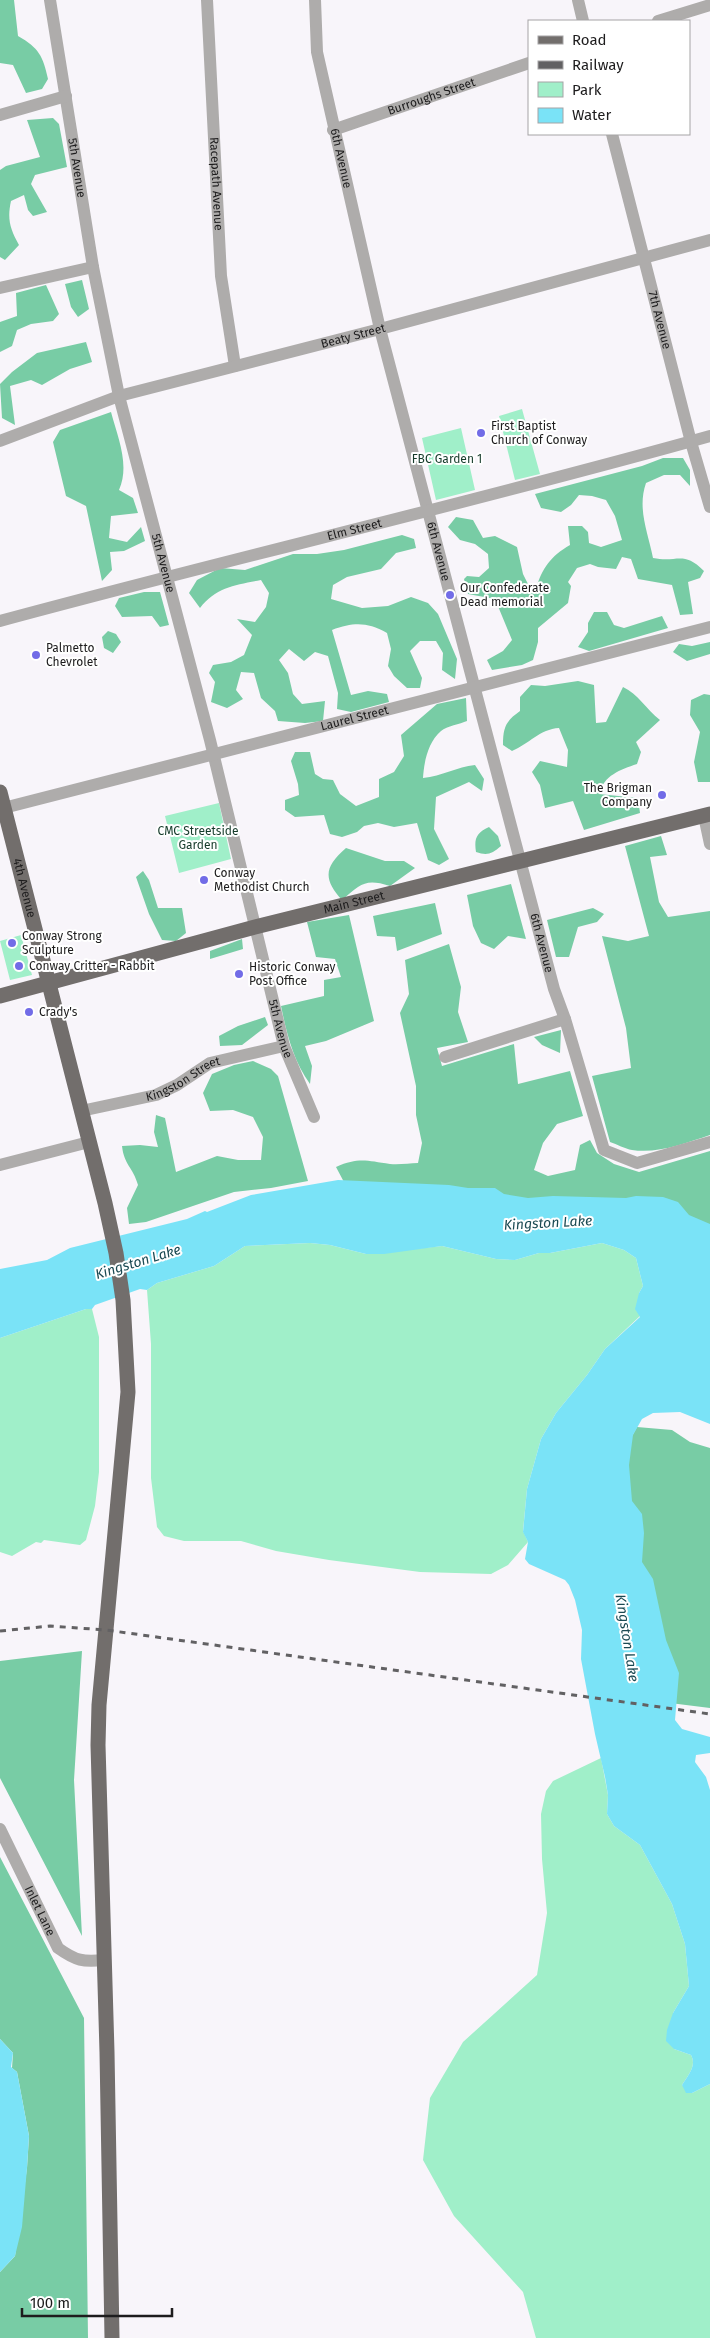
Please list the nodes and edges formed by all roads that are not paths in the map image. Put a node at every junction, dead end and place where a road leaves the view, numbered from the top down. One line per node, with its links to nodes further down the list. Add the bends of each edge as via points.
1 (50, 0): 9 (street, 5th Avenue)
2 (208, 0): 18 (street, Racepath Avenue, via 221,276)
3 (315, 0): 11 (street, 6th Avenue, via 317,52)
4 (578, 0): 6 (street)
5 (710, 5): 7 (street)
6 (583, 20)
7 (661, 20)
8 (528, 63): 11 (street, Burroughs Street)
9 (66, 96): 10 (street); 15 (street, 5th Avenue)
10 (0, 115)
11 (333, 130): 17 (street, 6th Avenue)
12 (612, 135): 14 (street, 7th Avenue)
13 (710, 240): 14 (street, Beaty Street)
14 (645, 257): 17 (street, Beaty Street); 22 (street, 7th Avenue)
15 (93, 267): 16 (street); 19 (street, 5th Avenue)
16 (0, 288)
17 (380, 329): 18 (street, Beaty Street); 24 (street, 6th Avenue)
18 (235, 366): 19 (street, Beaty Street)
19 (119, 396): 21 (street, Beaty Street); 25 (street, 5th Avenue)
20 (710, 436): 22 (street, Elm Street)
21 (0, 441)
22 (691, 442): 23 (street, 7th Avenue); 24 (street, Elm Street)
23 (710, 507)
24 (427, 511): 25 (street, Elm Street); 28 (street, 6th Avenue)
25 (167, 575): 26 (street, Elm Street); 29 (street, 5th Avenue)
26 (0, 620)
27 (710, 627): 28 (street, Laurel Street)
28 (474, 686): 29 (street, Laurel Street); 34 (street, 6th Avenue)
29 (213, 754): 31 (street, Laurel Street); 35 (street, 5th Avenue)
30 (0, 792): 31 (main road, 4th Avenue)
31 (2, 809): 36 (main road, 4th Avenue)
32 (707, 815): 33 (street); 34 (main road, Main Street)
33 (710, 844)
34 (521, 862): 35 (main road, Main Street); 38 (street, 6th Avenue)
35 (255, 927): 36 (main road, Main Street); 39 (street, 5th Avenue)
36 (48, 983): 37 (main road, Main Street); 41 (main road, 4th Avenue)
37 (0, 996)
38 (565, 1019): 40 (street); 44 (street, 6th Avenue, via 604,1150 637,1163)
39 (284, 1046): 41 (street, Kingston Street, via 210,1063 156,1095); 42 (street, 5th Avenue)
40 (445, 1057)
41 (82, 1111): 43 (main road, 4th Avenue)
42 (314, 1117)
43 (89, 1142): 45 (street); 47 (main road, 4th Avenue, via 118,1262 128,1392 100,1696 98,1745)
44 (710, 1142)
45 (0, 1164)
46 (0, 1829): 47 (street, Inlet Lane, via 58,1948 72,1958)
47 (104, 1960): 48 (main road, 4th Avenue)
48 (112, 2338)

